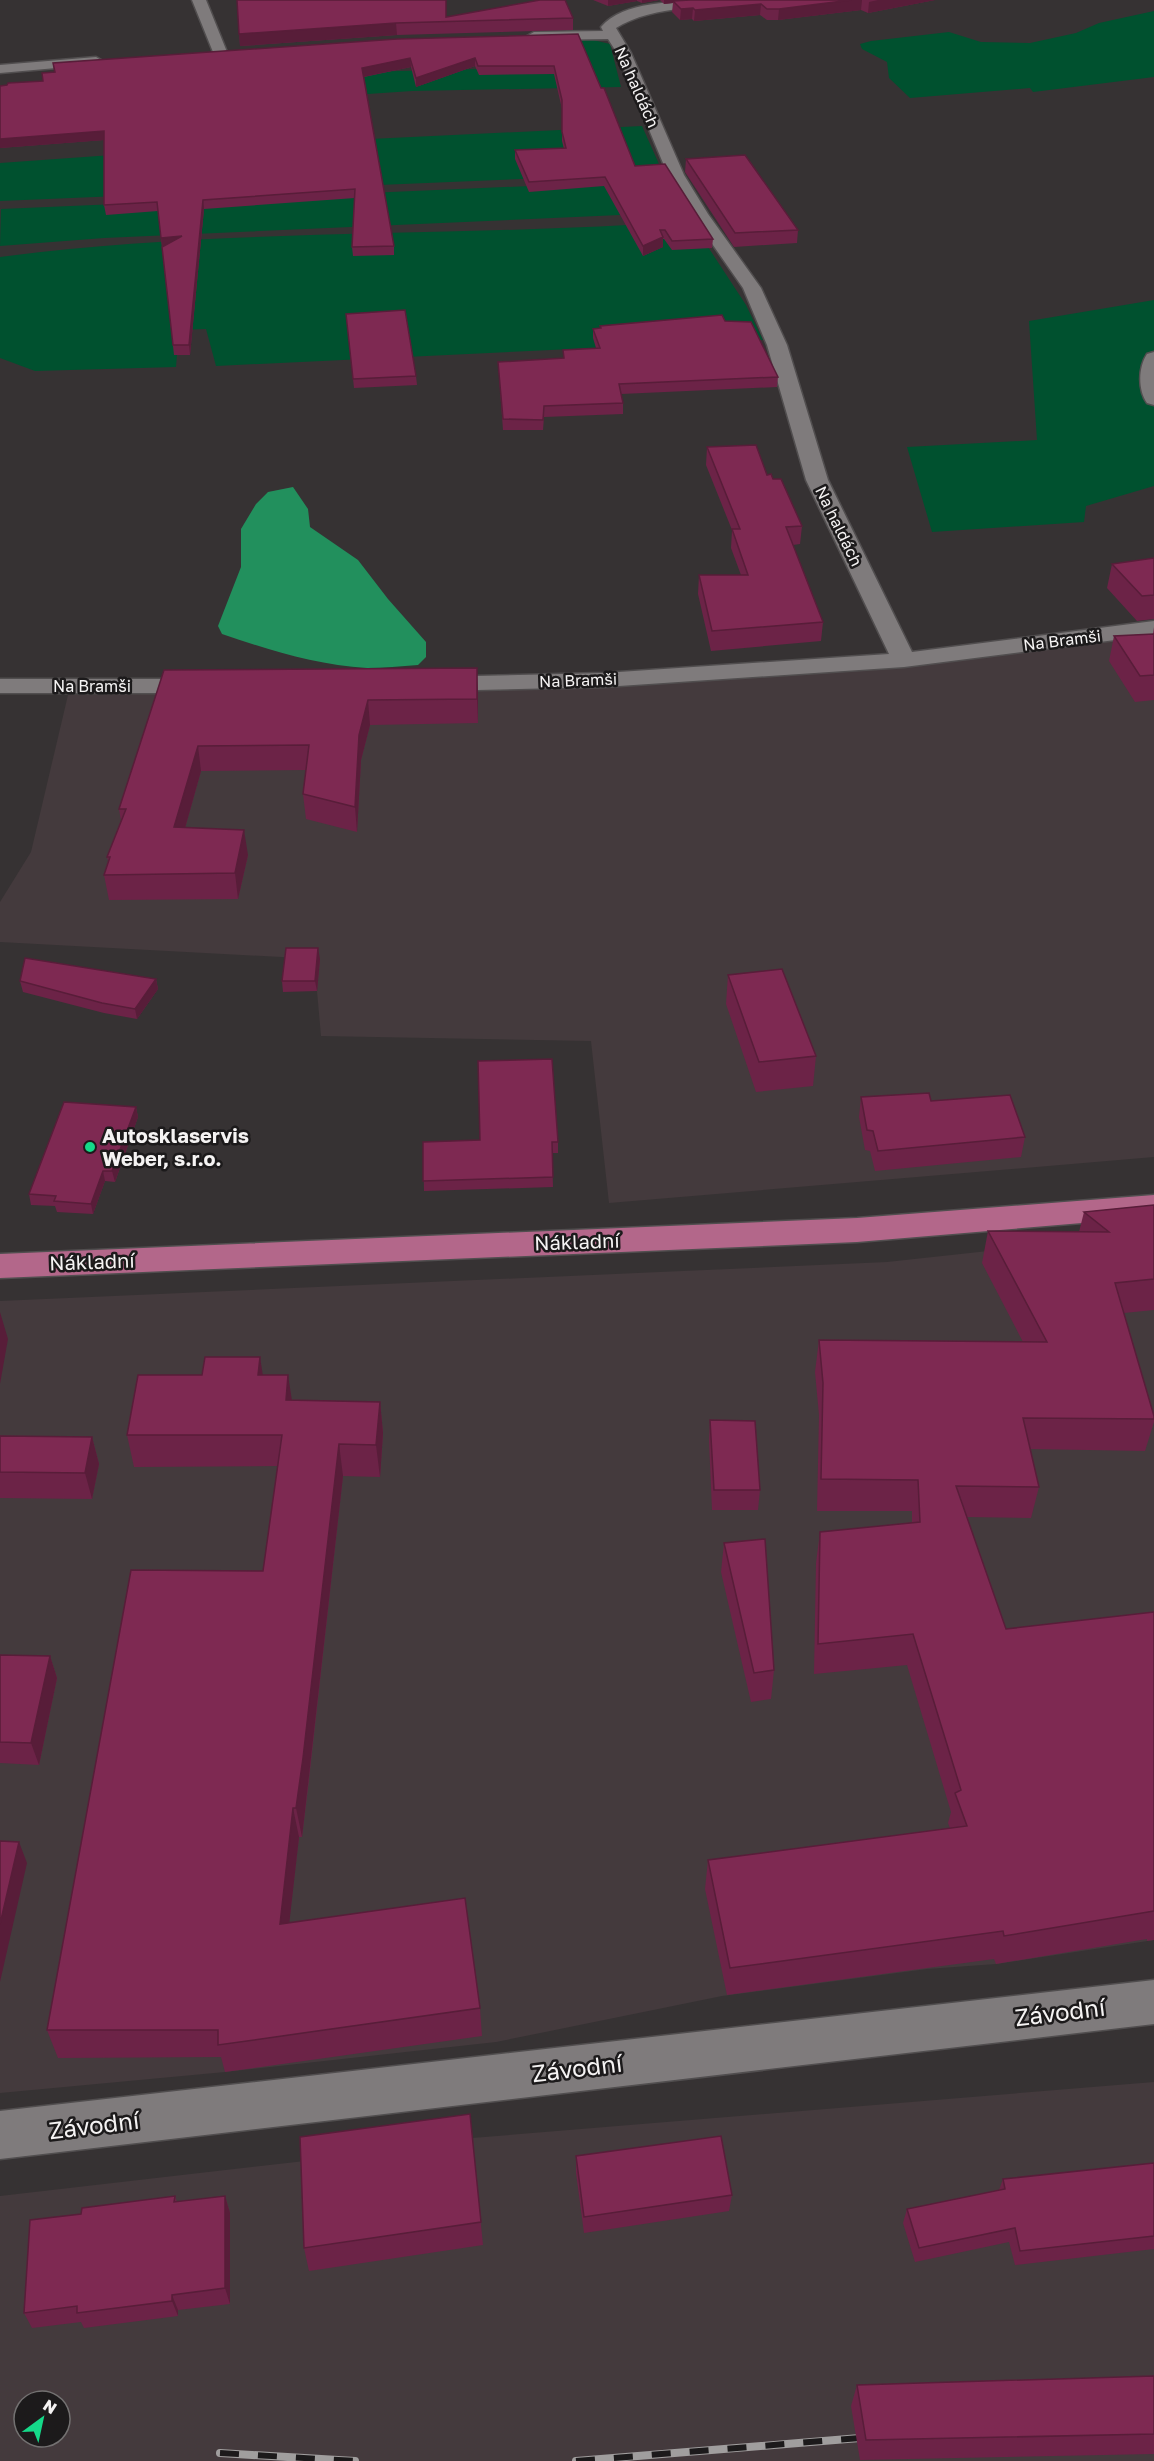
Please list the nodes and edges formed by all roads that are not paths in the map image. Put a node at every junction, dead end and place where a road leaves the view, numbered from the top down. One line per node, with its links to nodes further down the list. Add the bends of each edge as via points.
1 (199, 0): 5 (street)
2 (778, 0): 3 (street, via 657,7 625,16 608,27)
3 (612, 35): 4 (street, Na haldách); 11 (street, Na haldách, via 624,53 676,175 752,288 777,345 817,480)
4 (513, 36)
5 (220, 52)
6 (115, 60): 7 (street)
7 (0, 69)
8 (1154, 358): 9 (street, via 1150,391)
9 (1154, 399)
10 (1154, 628): 11 (street, Na Bramši)
11 (904, 660): 12 (street, Na Bramši, via 604,680)
12 (405, 684)
13 (0, 686): 14 (street, Na Bramši)
14 (222, 686)
15 (1154, 1206): 16 (main road, Nákladní, via 857,1230)
16 (0, 1266)
17 (1154, 2002): 18 (street, Závodní)
18 (0, 2135)

